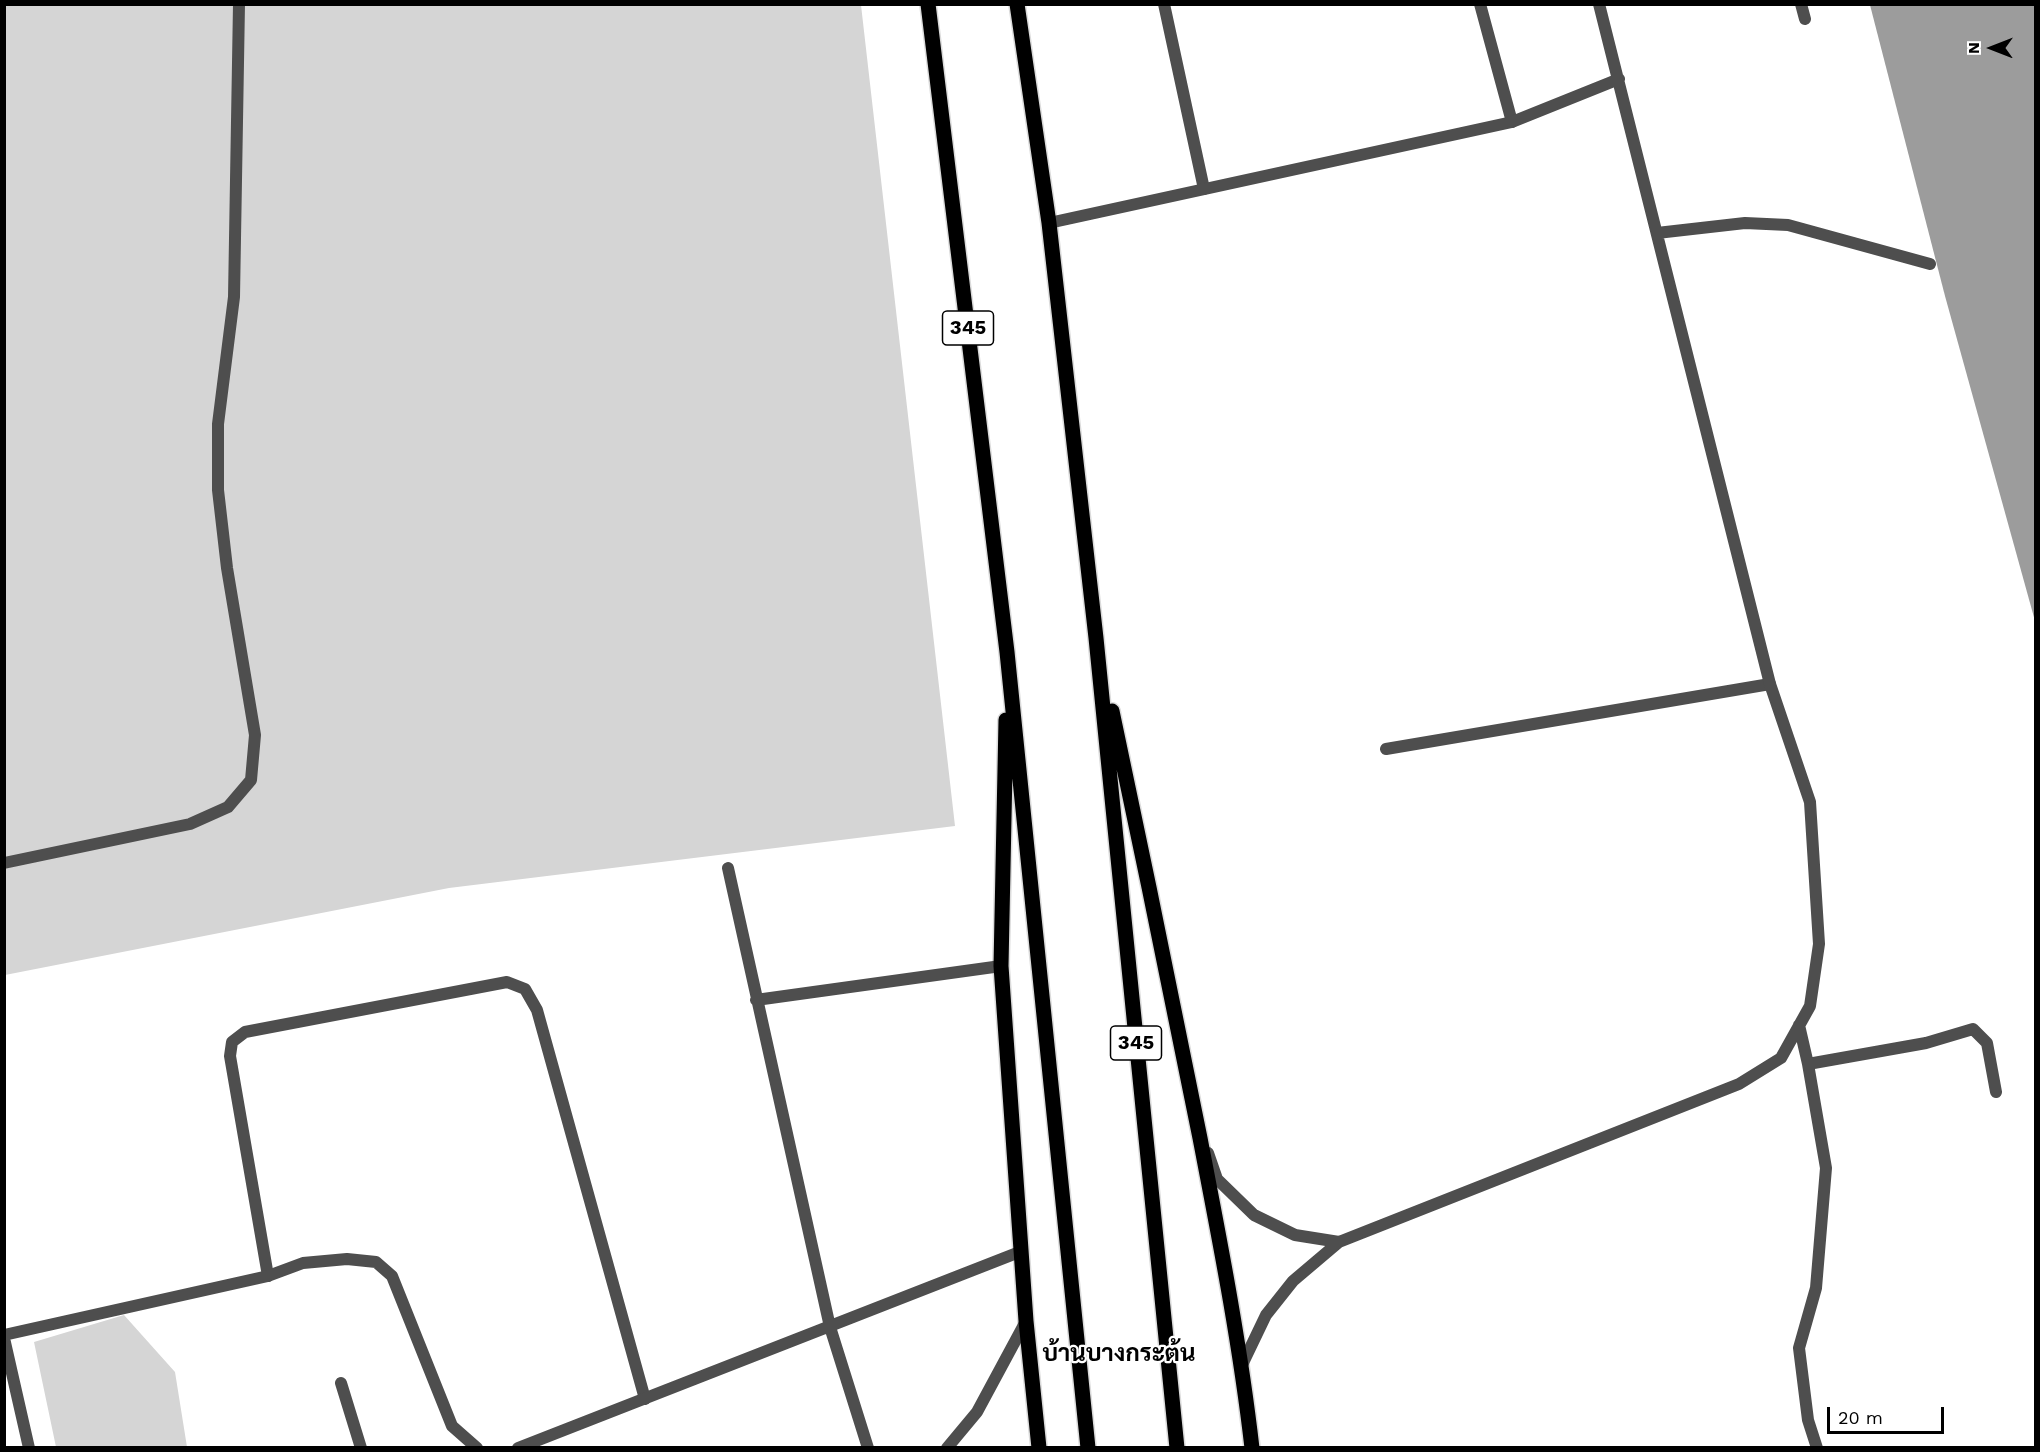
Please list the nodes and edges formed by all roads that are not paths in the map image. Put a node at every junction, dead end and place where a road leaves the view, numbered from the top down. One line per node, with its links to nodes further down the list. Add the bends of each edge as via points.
1 (239, 4): 19 (street, via 234,297 218,424 218,490 226,568 255,735 251,780 228,807 190,824)
2 (928, 4): 16 (main road, 345)
3 (1017, 4): 12 (main road, 345)
4 (1164, 4): 11 (street)
5 (1480, 4): 10 (street)
6 (1599, 4): 9 (street)
7 (1802, 4): 8 (street)
8 (1805, 19)
9 (1619, 79): 10 (street); 13 (street)
10 (1512, 122): 11 (street)
11 (1204, 189): 12 (street)
12 (1049, 223): 15 (main road, 345)
13 (1658, 233): 14 (street, via 1745,223 1788,225); 17 (street)
14 (1930, 264)
15 (1096, 638): 26 (main road); 44 (main road, 345)
16 (1007, 652): 21 (main road); 43 (main road, 345)
17 (1770, 684): 18 (street); 23 (street, via 1810,802 1820,944 1810,1006)
18 (1386, 749)
19 (4, 863)
20 (728, 868): 22 (street)
21 (1001, 966): 22 (street); 28 (main road)
22 (756, 1000): 31 (street)
23 (1799, 1025): 24 (street); 27 (street, via 1781,1058 1739,1084)
24 (1809, 1065): 25 (street, via 1926,1043 1973,1029 1987,1043); 46 (street, via 1826,1168 1816,1288 1799,1347 1808,1420)
25 (1996, 1092)
26 (1195, 1112): 27 (street, via 1217,1179 1254,1215 1295,1235); 33 (main road)
27 (1339, 1242): 33 (street, via 1293,1281 1266,1315)
28 (1022, 1251): 30 (main road); 31 (street)
29 (268, 1276): 32 (street); 35 (street, via 230,1056 232,1042 245,1032 507,982 525,990 537,1010); 38 (street, via 303,1263 347,1259 376,1262 392,1276 452,1426)
30 (1026, 1321): 41 (street, via 976,1412); 42 (main road)
31 (830, 1327): 35 (street); 40 (street)
32 (4, 1336): 36 (street)
33 (1242, 1365): 45 (main road)
34 (341, 1383): 37 (street)
35 (645, 1399): 39 (street)
36 (29, 1448)
37 (361, 1448)
38 (477, 1448)
39 (518, 1448)
40 (868, 1448)
41 (947, 1448)
42 (1039, 1448)
43 (1088, 1448)
44 (1177, 1448)
45 (1252, 1448)
46 (1817, 1448)

